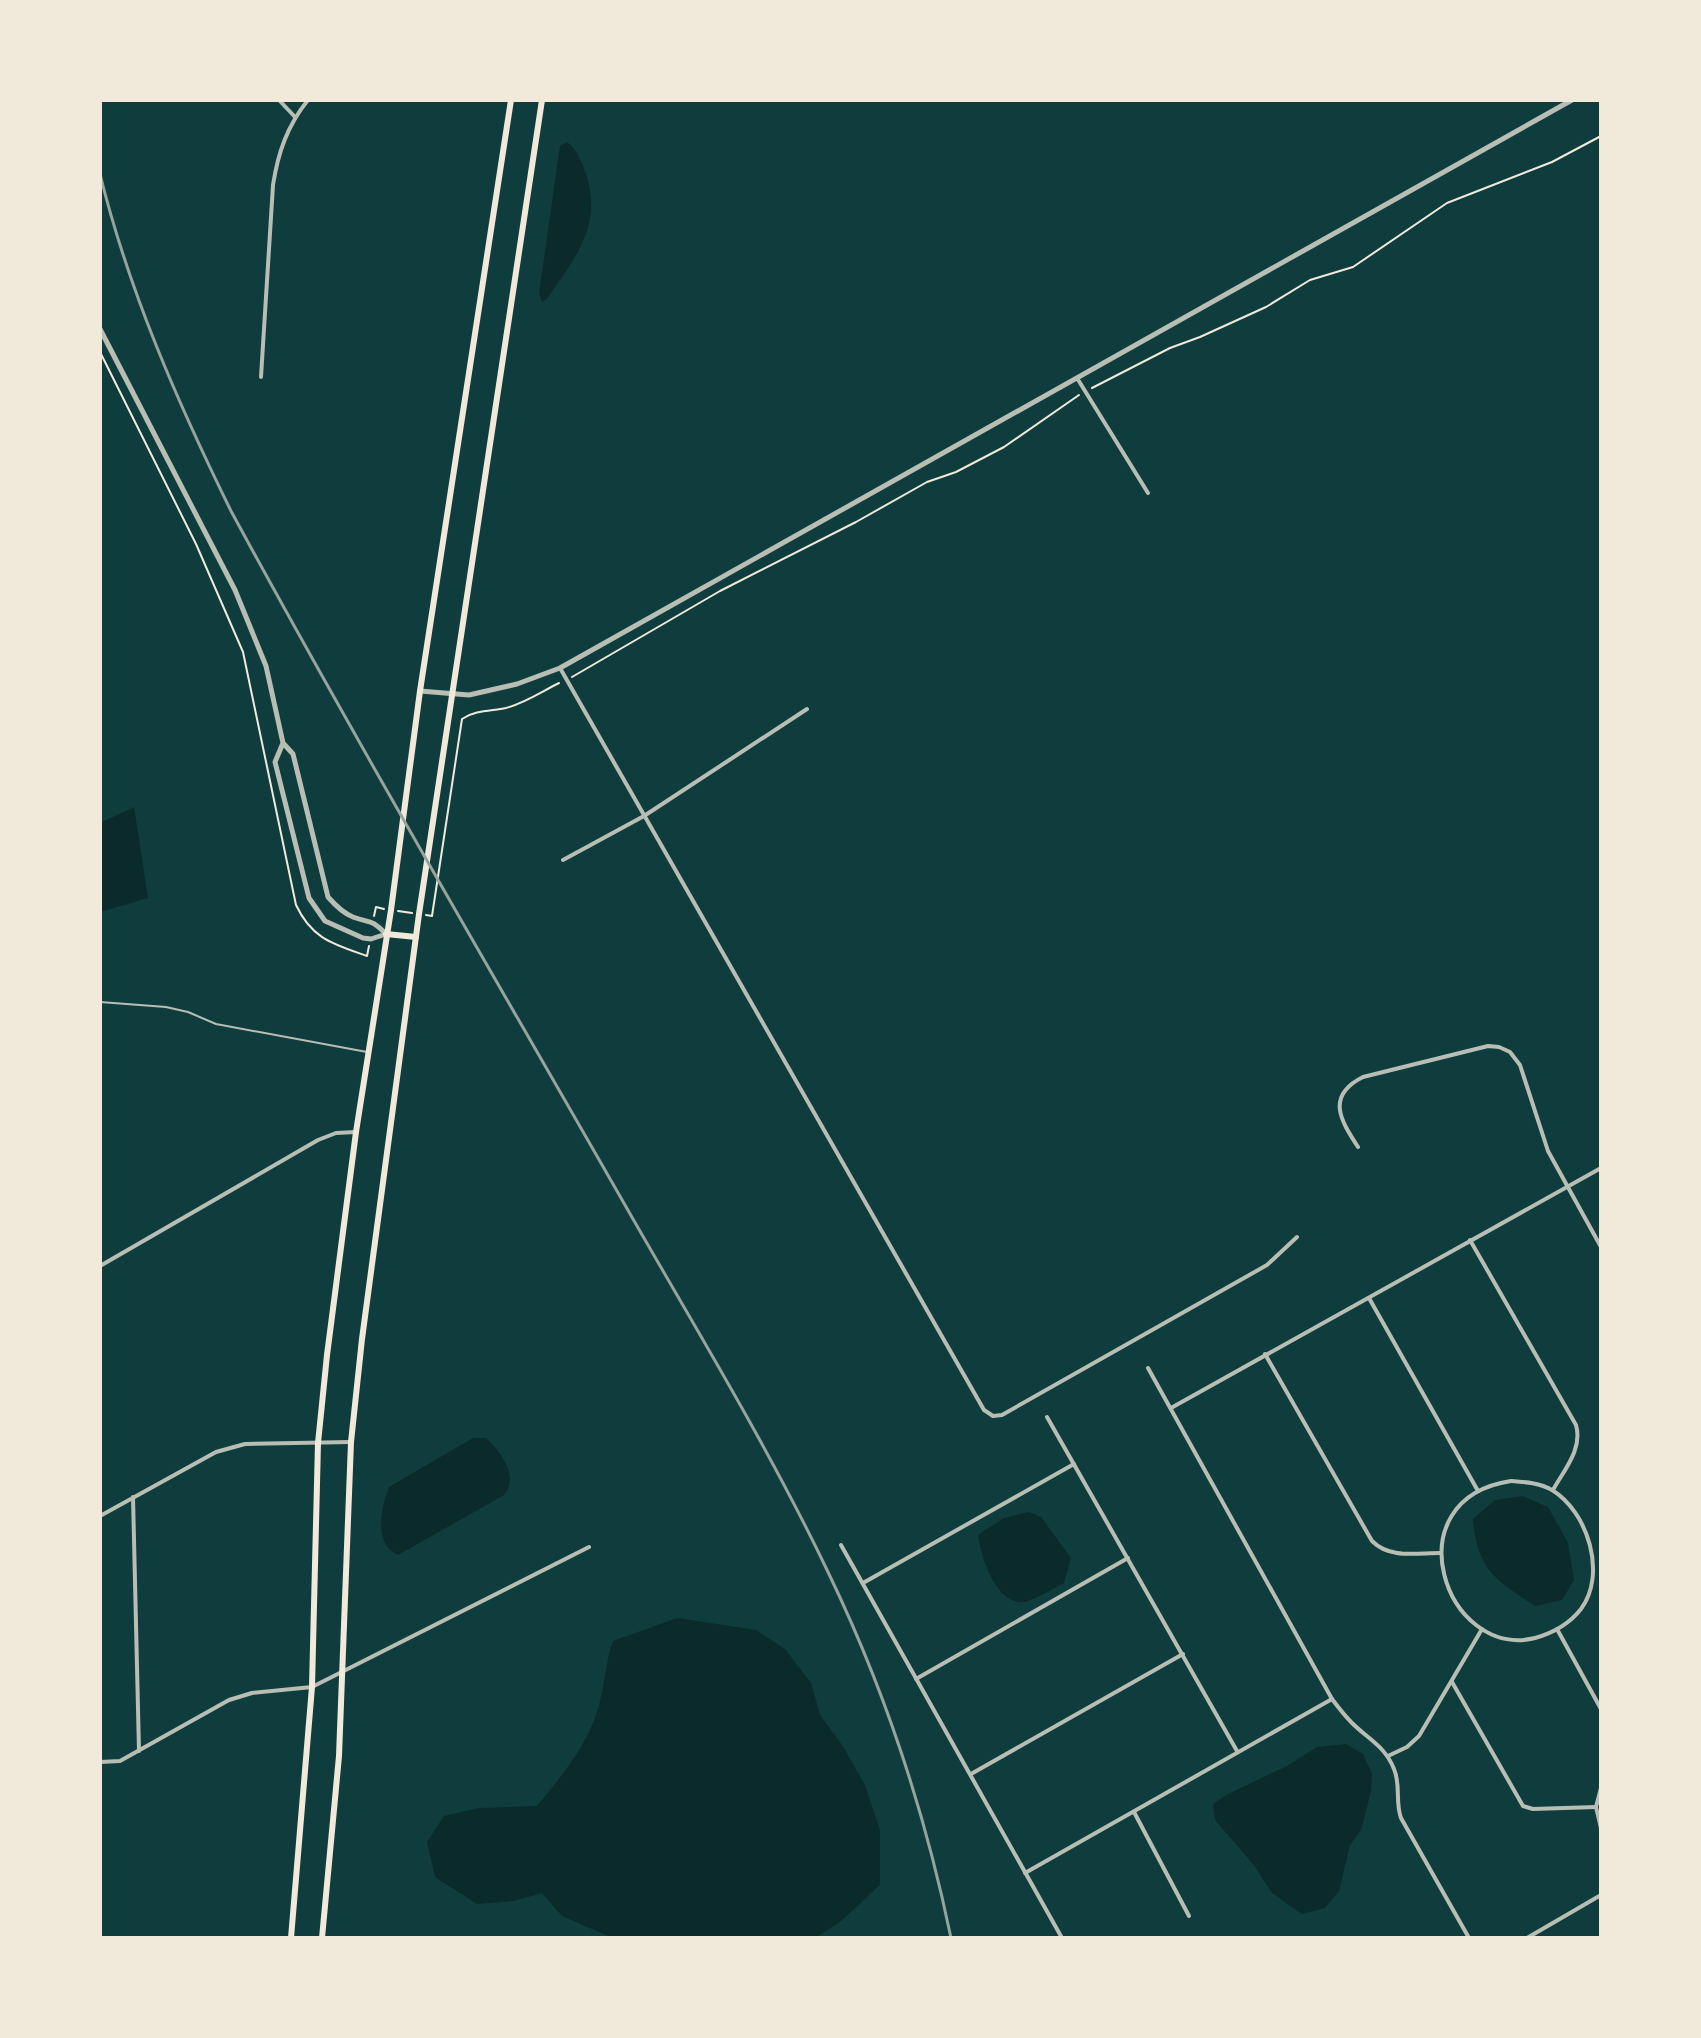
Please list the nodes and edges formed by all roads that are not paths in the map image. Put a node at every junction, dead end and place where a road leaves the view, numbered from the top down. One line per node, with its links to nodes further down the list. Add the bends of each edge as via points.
1 (279, 100): 6 (street)
2 (308, 100): 6 (street)
3 (511, 100): 12 (main road)
4 (542, 100): 13 (main road)
5 (1572, 100): 8 (street)
6 (295, 117): 9 (street, via 273,185)
7 (100, 329): 15 (street, via 235,590 266,666)
8 (1076, 376): 10 (street); 11 (street)
9 (261, 377)
10 (1148, 493)
11 (560, 668): 13 (street, via 517,684 469,695); 16 (street)
12 (420, 691): 13 (street); 18 (main road)
13 (452, 693): 19 (main road)
14 (807, 709): 16 (street)
15 (283, 743): 18 (street, via 293,754 328,897); 18 (street, via 275,762 309,898 325,921 363,938)
16 (644, 816): 17 (street); 26 (street, via 984,1410 993,1416 1267,1265)
17 (563, 860)
18 (386, 934): 19 (main road); 21 (main road)
19 (416, 937): 35 (main road)
20 (100, 1002): 21 (lane, via 166,1007 230,1027)
21 (368, 1052): 22 (main road)
22 (356, 1132): 29 (street, via 318,1140); 36 (main road)
23 (1358, 1147): 25 (street, via 1340,1116 1341,1097 1354,1081 1499,1047 1520,1065 1542,1137)
24 (1601, 1168): 25 (street)
25 (1567, 1187): 27 (street); 28 (street)
26 (1297, 1237)
27 (1470, 1240): 30 (street); 38 (street, via 1576,1425 1576,1449)
28 (1601, 1247)
29 (100, 1266)
30 (1369, 1297): 31 (street); 39 (street)
31 (1265, 1354): 33 (street); 44 (street, via 1372,1541 1391,1553)
32 (1148, 1368): 33 (street)
33 (1171, 1408): 56 (street)
34 (1047, 1417): 37 (street)
35 (351, 1442): 36 (street); 52 (main road)
36 (318, 1443): 40 (street, via 245,1444 216,1452); 55 (main road)
37 (1074, 1464): 45 (street); 48 (street)
38 (1553, 1490): 39 (street, via 1511,1481); 46 (street, via 1586,1534)
39 (1478, 1491): 44 (street, via 1449,1519)
40 (133, 1497): 41 (street); 59 (street)
41 (100, 1516)
42 (841, 1545): 48 (street)
43 (589, 1547): 52 (street)
44 (1440, 1553): 49 (street, via 1447,1585)
45 (1128, 1558): 51 (street); 53 (street)
46 (1593, 1567): 47 (street); 50 (street, via 1582,1606)
47 (1601, 1567)
48 (863, 1583): 53 (street)
49 (1482, 1629): 50 (street, via 1513,1640); 54 (street)
50 (1557, 1629): 57 (street)
51 (1183, 1654): 58 (street); 62 (street)
52 (343, 1669): 55 (street); 71 (main road)
53 (916, 1679): 62 (street)
54 (1452, 1682): 60 (street, via 1419,1736); 64 (street, via 1523,1806)
55 (312, 1687): 59 (street, via 229,1700); 70 (main road)
56 (1332, 1699): 58 (street); 60 (street)
57 (1601, 1709)
58 (1237, 1751): 65 (street)
59 (139, 1752): 61 (street)
60 (1388, 1756): 73 (street, via 1398,1783 1401,1818)
61 (100, 1762)
62 (971, 1774): 67 (street)
63 (1601, 1788): 64 (street)
64 (1596, 1807): 66 (street)
65 (1134, 1812): 67 (street); 69 (street)
66 (1601, 1828)
67 (1025, 1873): 72 (street)
68 (1601, 1895): 74 (street)
69 (1189, 1916)
70 (291, 1938)
71 (322, 1938)
72 (1062, 1938)
73 (1469, 1938)
74 (1527, 1938)

